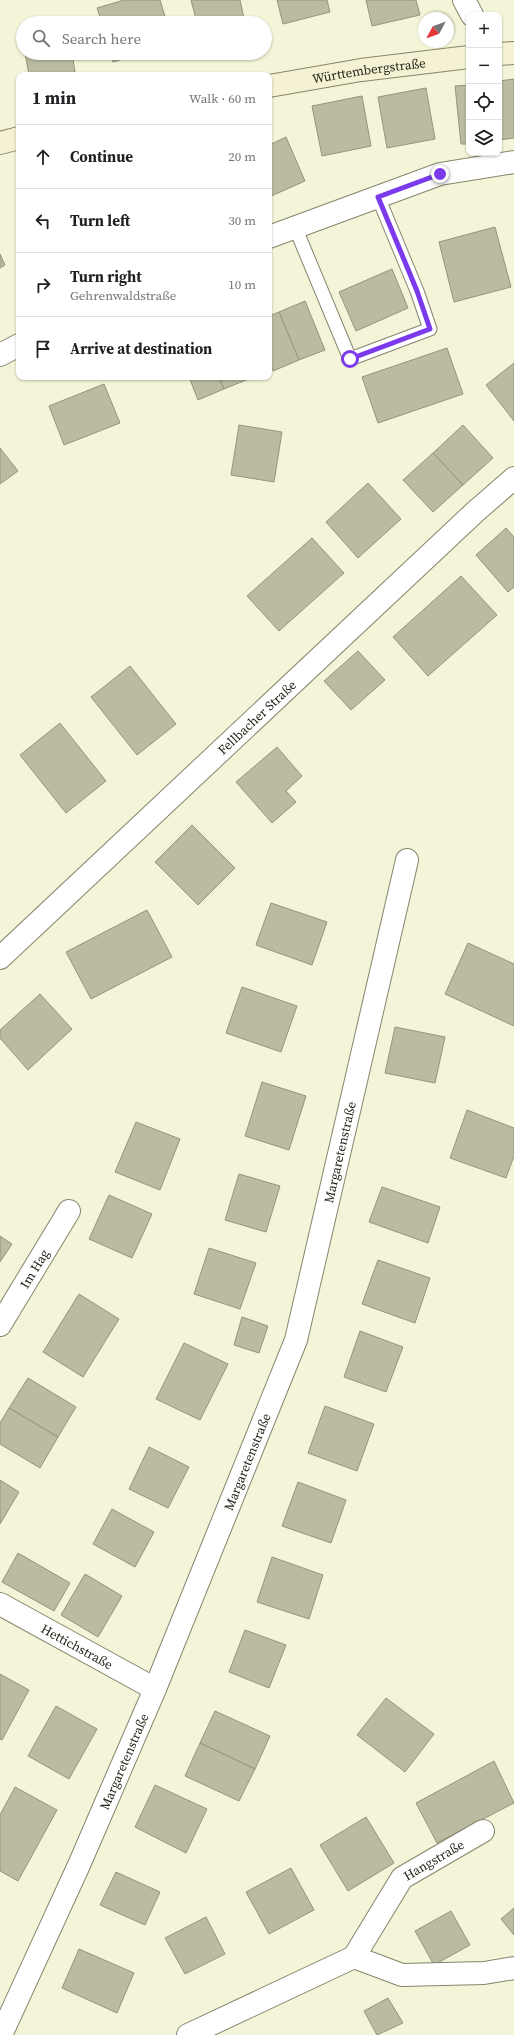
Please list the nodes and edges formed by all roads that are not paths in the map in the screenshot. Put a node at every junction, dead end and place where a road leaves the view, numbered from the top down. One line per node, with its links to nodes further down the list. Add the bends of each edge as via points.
1 (464, 0): 2 (street)
2 (470, 12)
3 (514, 53): 4 (street)
4 (502, 54)
5 (466, 56): 6 (street, Württembergstraße, via 361,70)
6 (272, 85)
7 (16, 139): 8 (street)
8 (0, 143)
9 (514, 162): 10 (street, via 440,174)
10 (378, 197): 11 (street); 11 (lane, via 430,329 350,359)
11 (295, 227): 12 (street)
12 (272, 236)
13 (16, 346): 14 (street)
14 (0, 354)
15 (514, 478): 17 (street, Fellbacher Straße)
16 (407, 860): 21 (street, Margaretenstraße, via 296,1340)
17 (0, 958)
18 (70, 1212): 19 (street, Im Hag)
19 (0, 1326)
20 (0, 1604): 21 (street, Hettichstraße)
21 (155, 1690): 25 (street, Margaretenstraße)
22 (483, 1831): 23 (street, Hangstraße, via 402,1878)
23 (354, 1957): 24 (street, via 402,1975 484,1973); 26 (street)
24 (514, 1968)
25 (1, 2035)
26 (188, 2035)

